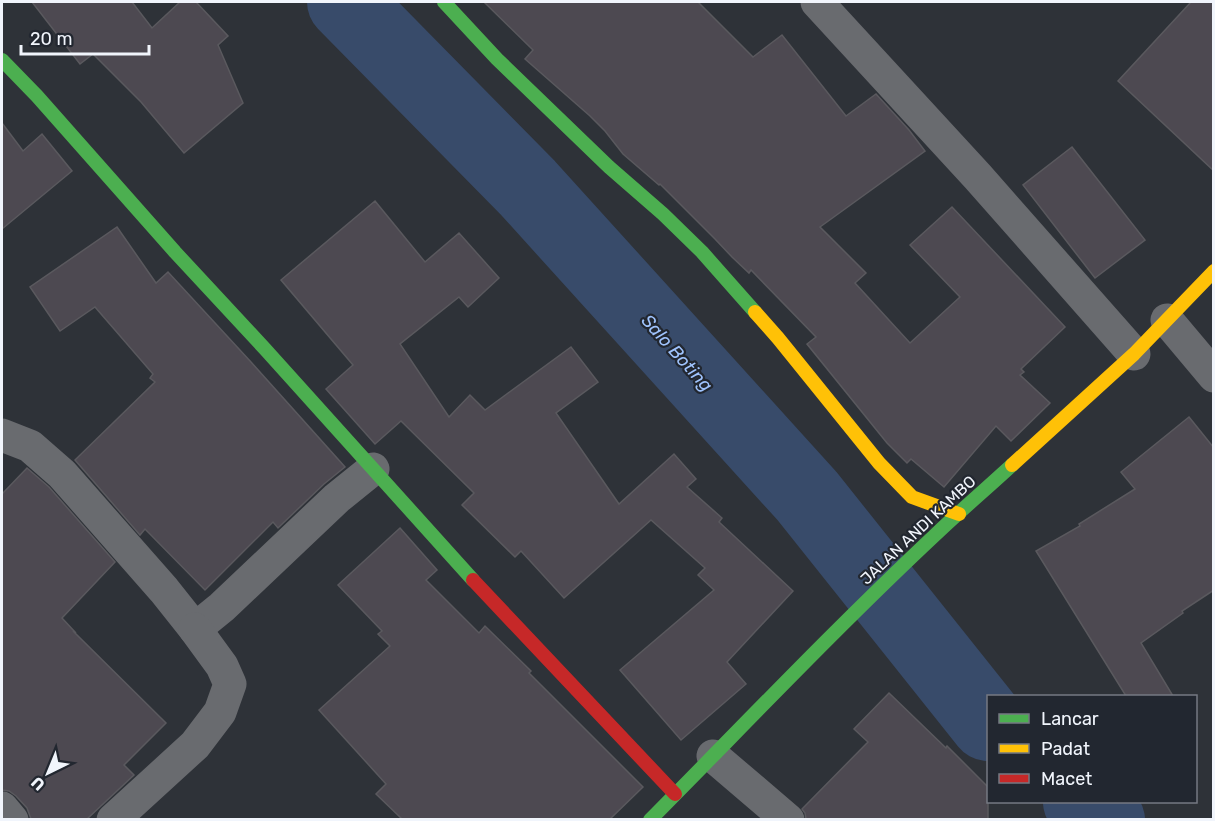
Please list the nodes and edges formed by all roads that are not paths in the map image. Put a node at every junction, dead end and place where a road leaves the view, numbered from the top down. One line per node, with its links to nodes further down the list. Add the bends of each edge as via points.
1 (444, 2): 10 (street, via 497,59 702,252 912,497)
2 (818, 2): 6 (street)
3 (2, 60): 9 (street)
4 (1214, 271): 5 (street, JALAN ANDI KAMBO)
5 (1167, 320): 6 (street, JALAN ANDI KAMBO); 7 (street)
6 (1134, 354): 10 (street, JALAN ANDI KAMBO)
7 (1214, 376)
8 (2, 435): 11 (street, via 30,446 62,474)
9 (373, 469): 11 (street); 13 (street, via 446,552)
10 (959, 514): 12 (street, JALAN ANDI KAMBO, via 820,646)
11 (195, 629): 16 (street, via 230,684 220,712 195,745)
12 (713, 756): 13 (street, JALAN ANDI KAMBO); 18 (street)
13 (675, 794): 17 (street, JALAN ANDI KAMBO)
14 (2, 808): 15 (street)
15 (12, 819)
16 (113, 819)
17 (650, 819)
18 (788, 819)

